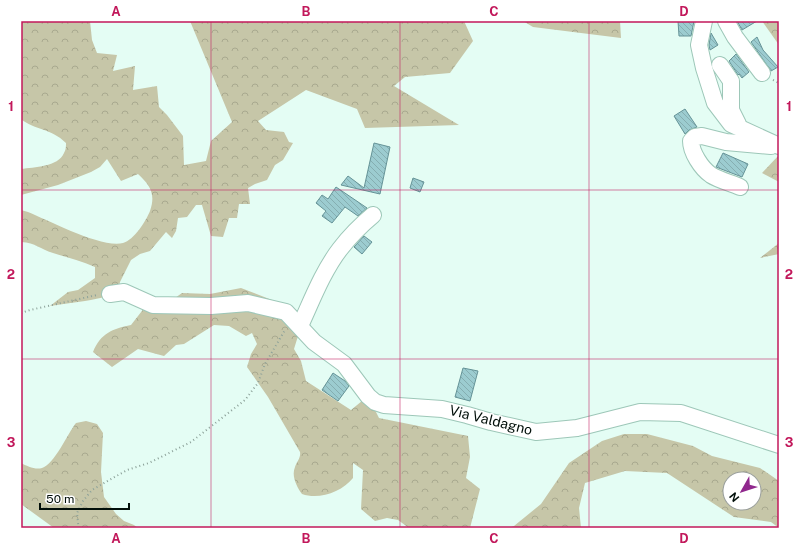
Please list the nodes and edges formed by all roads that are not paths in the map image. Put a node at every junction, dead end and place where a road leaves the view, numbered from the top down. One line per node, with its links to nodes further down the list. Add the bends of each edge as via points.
1 (704, 21): 5 (street, via 699,45 715,103 731,124)
2 (726, 21): 4 (street, via 735,38)
3 (720, 65): 5 (street, via 731,82 731,110)
4 (762, 73)
5 (739, 127): 6 (street)
6 (779, 146): 7 (street, via 695,137 691,148 711,175)
7 (740, 187)
8 (373, 215): 10 (street, via 354,232 340,250)
9 (110, 294): 10 (street, Via Valdagno, via 124,292 153,304 166,306 248,303 286,312)
10 (294, 321): 11 (street, Via Valdagno, via 314,342 344,364 368,396 384,405 442,408 536,432 577,428 640,412 681,413)
11 (779, 445)

